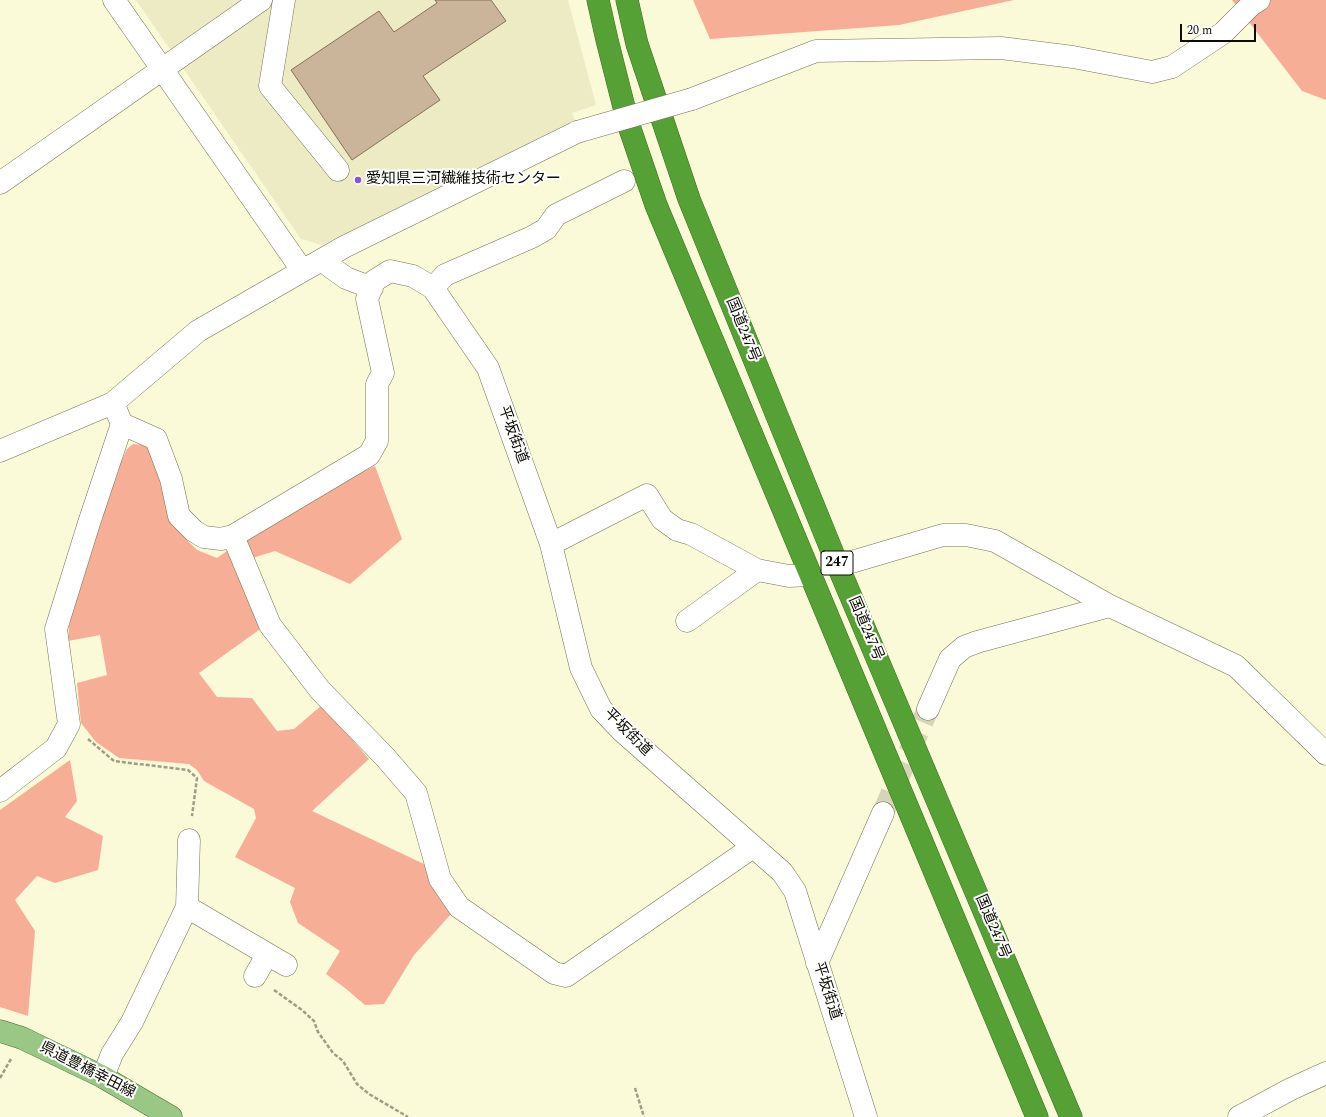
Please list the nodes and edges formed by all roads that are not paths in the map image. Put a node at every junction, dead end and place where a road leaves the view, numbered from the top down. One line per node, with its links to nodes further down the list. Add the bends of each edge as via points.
1 (114, 0): 7 (street)
2 (261, 0): 7 (street)
3 (284, 0): 8 (street, via 270,86)
4 (598, 0): 21 (highway, 国道247号 / 247, via 628,123 656,205)
5 (627, 0): 19 (highway, 国道247号 / 247, via 637,44 689,199)
6 (1259, 0): 11 (street, bridge, via 1223,33 1198,50 1172,67 1152,72 1073,57 1001,48 816,51 692,100 577,132)
7 (162, 69): 10 (street); 11 (street)
8 (338, 170)
9 (624, 181): 13 (street, via 556,215 546,229 532,237 445,275)
10 (0, 183)
11 (312, 265): 12 (street); 14 (street, via 198,331)
12 (372, 288): 13 (street, via 374,281 390,271 413,276); 17 (street, via 367,299 383,373 378,384 377,441 369,455)
13 (433, 288): 18 (street, 平坂街道, via 488,368)
14 (112, 403): 15 (street); 16 (street)
15 (122, 424): 17 (street, via 156,439 171,479 179,516 204,538 221,539); 26 (street, via 56,629 69,724 56,748)
16 (0, 451)
17 (233, 536): 29 (street, via 270,625 320,690 416,793 440,879 460,907 554,973 566,976)
18 (551, 544): 20 (street, via 647,495 662,519 677,530 691,534); 29 (street, 平坂街道, via 581,668 601,709 622,731)
19 (838, 566): 22 (street, via 943,536 966,535 996,541); 39 (highway, 国道247号 / 247)
20 (757, 570): 21 (street, via 789,576); 23 (street)
21 (810, 575): 38 (highway, 国道247号 / 247)
22 (1110, 606): 24 (street, via 964,647 950,659); 25 (street, via 1236,666)
23 (687, 621)
24 (928, 709)
25 (1326, 754)
26 (0, 791)
27 (883, 813): 31 (street)
28 (189, 840): 30 (street)
29 (753, 847): 31 (street, 平坂街道, via 782,872 795,891)
30 (187, 907): 32 (street, via 276,960); 35 (street)
31 (817, 963): 37 (street, 平坂街道)
32 (255, 976)
33 (0, 1032): 35 (main road, 県道豊橋幸田線, via 22,1038)
34 (1326, 1073): 40 (street)
35 (103, 1076): 36 (main road, 県道豊橋幸田線)
36 (171, 1117)
37 (866, 1117)
38 (1037, 1117)
39 (1072, 1117)
40 (1239, 1117)

